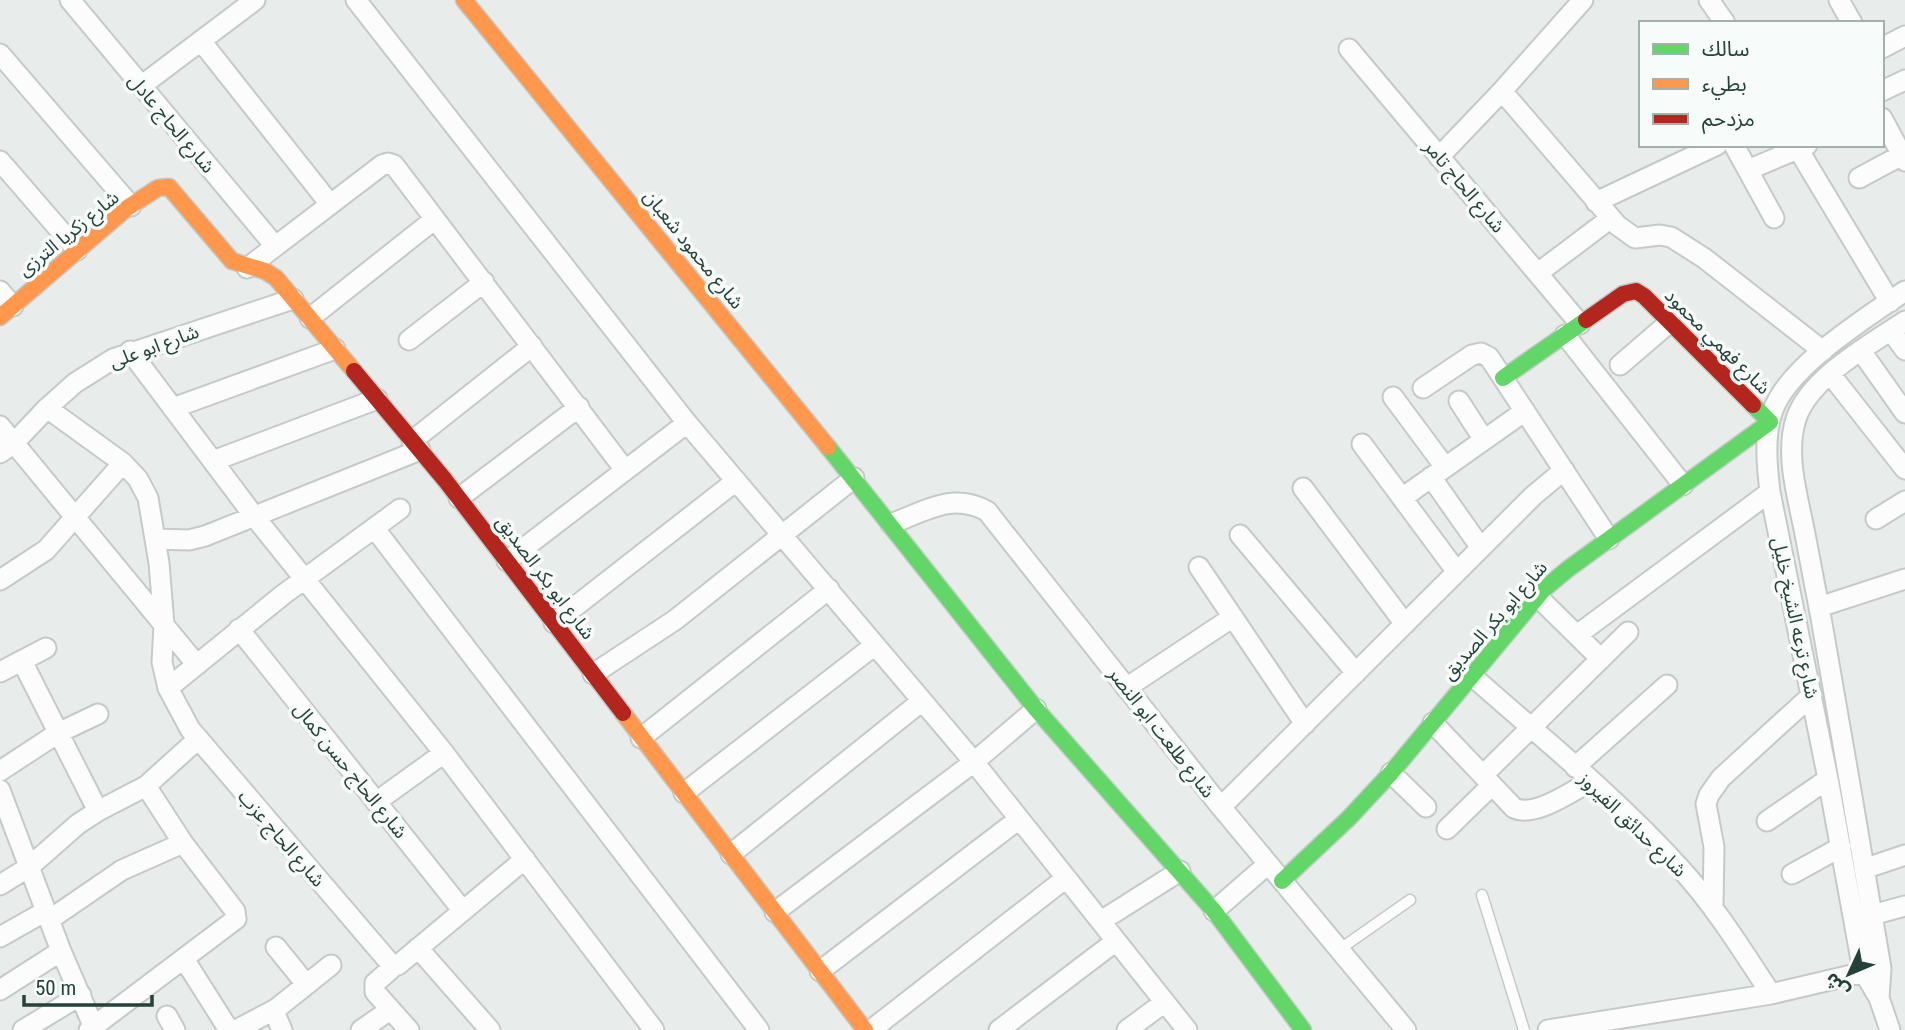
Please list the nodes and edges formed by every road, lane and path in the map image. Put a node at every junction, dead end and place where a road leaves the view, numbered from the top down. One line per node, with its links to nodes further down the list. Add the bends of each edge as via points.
1 (71, 0): 16 (street, شارع الحاج عادل)
2 (255, 0): 11 (street)
3 (356, 0): 68 (street)
4 (464, 0): 80 (street, شارع محمود شعبان)
5 (1583, 0): 18 (street)
6 (1709, 0): 8 (street)
7 (1839, 0): 9 (street)
8 (1724, 21)
9 (1851, 21)
10 (1905, 36): 12 (street)
11 (201, 41): 16 (street); 30 (street)
12 (1884, 47)
13 (1349, 48): 23 (street, شارع الحاج تامر)
14 (0, 54): 31 (street)
15 (1905, 80): 17 (street)
16 (141, 86): 35 (street, شارع الحاج عادل)
17 (1884, 90)
18 (1502, 92): 23 (street); 29 (street)
19 (1884, 123): 24 (street)
20 (1713, 147): 29 (street)
21 (1735, 147): 26 (street)
22 (1802, 147): 26 (street); 41 (street)
23 (1439, 157): 38 (street, شارع الحاج تامر)
24 (1903, 158): 27 (street)
25 (0, 162): 36 (street)
26 (1748, 170): 33 (street)
27 (1859, 177)
28 (164, 185): 31 (street, شارع زكريا الترزى); 37 (street, شارع ابو بكر الصديق, via 232,261)
29 (1597, 202): 32 (street)
30 (330, 204): 34 (street, via 388,163 399,170); 35 (street)
31 (131, 206): 36 (street, شارع زكريا الترزى)
32 (1611, 218): 38 (street); 53 (street, via 1635,238 1671,237)
33 (1774, 218)
34 (435, 219): 39 (street); 44 (street)
35 (275, 246): 37 (street)
36 (77, 250): 43 (street, شارع زكريا الترزى)
37 (247, 268): 42 (street, شارع ابو بكر الصديق, via 267,270)
38 (1538, 273): 47 (street, شارع الحاج تامر)
39 (484, 282): 48 (street); 49 (street)
40 (0, 291): 43 (street)
41 (1897, 297): 53 (street, شارع ترعه الشيخ خليل)
42 (293, 299): 44 (street, شارع ابو بكر الصديق); 52 (street, شارع ابو على)
43 (7, 312)
44 (310, 318): 50 (street, شارع ابو بكر الصديق)
45 (1670, 322): 47 (street, شارع فهمي محمود, via 1636,290); 55 (street); 67 (street, شارع فهمي محمود)
46 (1898, 326): 51 (street); 54 (street, شارع ترعه الشيخ خليل)
47 (1573, 330): 57 (street); 82 (street, شارع الحاج تامر)
48 (409, 340)
49 (532, 346): 62 (street); 72 (street)
50 (335, 349): 60 (street, شارع ابو بكر الصديق); 64 (street)
51 (1905, 350)
52 (130, 351): 63 (street, شارع ابو على, via 75,383); 64 (street)
53 (1823, 351): 67 (street, شارع ترعه الشيخ خليل, via 1787,387)
54 (1861, 351): 56 (street, شارع ترعه الشيخ خليل); 66 (street)
55 (1620, 365)
56 (1831, 374): 76 (street); 107 (street, شارع ترعه الشيخ خليل, via 1797,416 1793,436 1795,483)
57 (1503, 378): 58 (street, via 1489,357 1476,353); 65 (street)
58 (1423, 388)
59 (1393, 397): 79 (street)
60 (377, 399): 72 (street, شارع ابو بكر الصديق); 74 (street)
61 (1459, 401): 70 (street)
62 (579, 407): 77 (street); 85 (street)
63 (47, 408): 73 (street, شارع ابو على); 75 (street, شارع الحاج عزب)
64 (173, 408): 74 (street)
65 (1525, 411): 70 (street); 78 (street)
66 (1905, 413)
67 (1770, 422): 82 (street, شارع ابو بكر الصديق); 84 (street, شارع ترعه الشيخ خليل)
68 (687, 423): 77 (street); 81 (street)
69 (0, 426): 73 (street)
70 (1484, 440): 79 (street)
71 (1362, 444): 86 (street)
72 (416, 445): 85 (street, شارع ابو بكر الصديق); 89 (street)
73 (7, 448): 90 (street)
74 (213, 461): 89 (street)
75 (123, 463): 90 (street); 96 (street, شارع الحاج عزب, via 148,498)
76 (1905, 469)
77 (625, 470): 99 (street)
78 (1564, 470): 97 (street); 98 (street)
79 (1438, 472): 86 (street); 98 (street)
80 (853, 478): 92 (street, شارع محمود شعبان); 94 (street)
81 (736, 481): 94 (street); 109 (street)
82 (1683, 485): 97 (street, شارع ابو بكر الصديق)
83 (1303, 488): 110 (street)
84 (1770, 492): 114 (street); 127 (street, شارع ترعه الشيخ خليل)
85 (459, 498): 99 (street, شارع ابو بكر الصديق)
86 (1402, 498): 101 (street)
87 (1905, 501): 91 (street)
88 (400, 509): 93 (street)
89 (254, 516): 96 (street, via 189,540); 102 (street)
90 (75, 518): 104 (street, via 46,550); 111 (street)
91 (1876, 519)
92 (891, 524): 126 (street, شارع طلعت ابو النصر, via 956,501 987,511); 129 (street, شارع محمود شعبان)
93 (375, 529): 102 (street); 206 (street)
94 (783, 534): 105 (street); 122 (street, via 675,620)
95 (1240, 535): 121 (street)
96 (155, 539): 111 (street, شارع الحاج عزب)
97 (1609, 539): 106 (street, شارع ابو بكر الصديق)
98 (1482, 548): 101 (street)
99 (507, 561): 109 (street, شارع ابو بكر الصديق)
100 (1199, 567): 108 (street)
101 (1457, 572): 110 (street)
102 (305, 579): 112 (street); 137 (street)
103 (1905, 579): 107 (street)
104 (0, 580)
105 (829, 589): 115 (street); 135 (street)
106 (1538, 597): 114 (street); 123 (street, شارع ابو بكر الصديق)
107 (1819, 607): 163 (street, شارع ترعه الشيخ خليل)
108 (1233, 617): 126 (street); 132 (street)
109 (554, 623): 122 (street, شارع ابو بكر الصديق)
110 (1405, 624): 121 (street)
111 (164, 625): 119 (street); 125 (street, شارع الحاج عزب, via 162,662)
112 (239, 629): 119 (street); 148 (street, شارع الحاج حسن كمال)
113 (1628, 632): 117 (street)
114 (1577, 635): 117 (street)
115 (875, 645): 128 (street); 147 (street)
116 (46, 648): 118 (street)
117 (1601, 659): 133 (street)
118 (22, 661): 120 (street); 134 (street)
119 (197, 665): 125 (street)
120 (0, 672)
121 (1356, 673): 132 (street)
122 (593, 674): 135 (street, شارع ابو بكر الصديق)
123 (1471, 675): 131 (street, شارع ابو بكر الصديق); 133 (street, شارع حدائق الفيروز)
124 (1667, 685): 139 (street)
125 (168, 688): 136 (street, شارع الحاج عزب)
126 (1126, 688): 149 (street, شارع طلعت ابو النصر)
127 (1812, 695): 142 (street, شارع ترعه الشيخ خليل); 171 (street, via 1721,778 1709,795)
128 (922, 701): 138 (street); 158 (street)
129 (1036, 709): 138 (street); 164 (street, شارع محمود شعبان)
130 (97, 714): 134 (street)
131 (1433, 723): 141 (street, شارع ابو بكر الصديق); 143 (street)
132 (1305, 724): 149 (street)
133 (1531, 728): 139 (street, شارع حدائق الفيروز); 143 (street)
134 (58, 733): 140 (street); 151 (street)
135 (641, 737): 147 (street, شارع ابو بكر الصديق)
136 (198, 739): 145 (street); 187 (street, شارع الحاج عزب)
137 (444, 753): 148 (street); 160 (street)
138 (974, 762): 152 (street); 175 (street)
139 (1575, 767): 144 (street, شارع حدائق الفيروز)
140 (0, 771)
141 (1391, 773): 150 (street); 167 (street, شارع ابو بكر الصديق)
142 (1828, 779): 153 (street); 157 (street, شارع ترعه الشيخ خليل)
143 (1488, 780): 144 (street, via 1514,807 1527,812); 154 (street)
144 (1591, 781): 171 (street, شارع حدائق الفيروز, via 1648,833)
145 (146, 786): 151 (street); 156 (street)
146 (0, 790): 155 (street)
147 (684, 793): 158 (street, شارع ابو بكر الصديق)
148 (376, 802): 173 (street, شارع الحاج حسن كمال)
149 (1221, 807): 161 (street, شارع طلعت ابو النصر)
150 (1426, 807)
151 (98, 811): 162 (street)
152 (1019, 820): 166 (street); 189 (street)
153 (1766, 821)
154 (1447, 829)
155 (7, 833): 162 (street)
156 (183, 843): 177 (street, via 122,870); 185 (street, via 235,911 236,919)
157 (1841, 847): 165 (street); 188 (street, شارع ترعه الشيخ خليل)
158 (731, 854): 175 (street, شارع ابو بكر الصديق)
159 (1905, 855): 163 (street)
160 (525, 859): 173 (street); 205 (street)
161 (1268, 863): 167 (street, شارع طلعت ابو النصر); 174 (street)
162 (29, 867): 168 (street); 177 (street)
163 (1864, 869): 176 (street, شارع ترعه الشيخ خليل)
164 (1181, 871): 174 (street, شارع محمود شعبان); 178 (street)
165 (1792, 874)
166 (1066, 877): 178 (street); 208 (street)
167 (1282, 881): 183 (street, شارع طلعت ابو النصر)
168 (0, 885)
169 (1482, 895): 214 (lane)
170 (1410, 900): 183 (lane)
171 (1713, 906): 192 (street, شارع حدائق الفيروز)
172 (1905, 906): 176 (street)
173 (463, 911): 182 (street)
174 (1214, 911): 212 (street, شارع محمود شعبان)
175 (775, 912): 189 (street, شارع ابو بكر الصديق)
176 (1872, 915): 188 (street, شارع ترعه الشيخ خليل)
177 (47, 916): 179 (street); 184 (street)
178 (1101, 921): 180 (street)
179 (0, 937)
180 (1116, 941): 194 (street); 209 (street)
181 (276, 947): 190 (street)
182 (418, 948): 187 (street); 204 (street)
183 (1340, 949): 213 (street, شارع طلعت ابو النصر)
184 (61, 951): 191 (street); 193 (street)
185 (184, 959): 197 (street); 199 (street)
186 (331, 965): 190 (street)
187 (391, 967): 196 (street, via 374,987)
188 (1872, 970): 192 (street); 216 (street, شارع ترعه الشيخ خليل)
189 (820, 971): 207 (street, شارع ابو بكر الصديق)
190 (306, 984): 195 (street)
191 (0, 990)
192 (1771, 994): 215 (street)
193 (80, 995): 197 (street); 198 (street)
194 (1165, 1002): 210 (street); 211 (street)
195 (276, 1009): 200 (street); 201 (street)
196 (390, 1010): 202 (street); 203 (street)
197 (93, 1029)
198 (23, 1030)
199 (229, 1030)
200 (236, 1030)
201 (282, 1030)
202 (361, 1030)
203 (409, 1030)
204 (490, 1030)
205 (654, 1030)
206 (759, 1030)
207 (865, 1030)
208 (871, 1030)
209 (999, 1030)
210 (1127, 1030)
211 (1187, 1030)
212 (1303, 1030)
213 (1406, 1030)
214 (1524, 1030)
215 (1550, 1030)
216 (1890, 1030)

